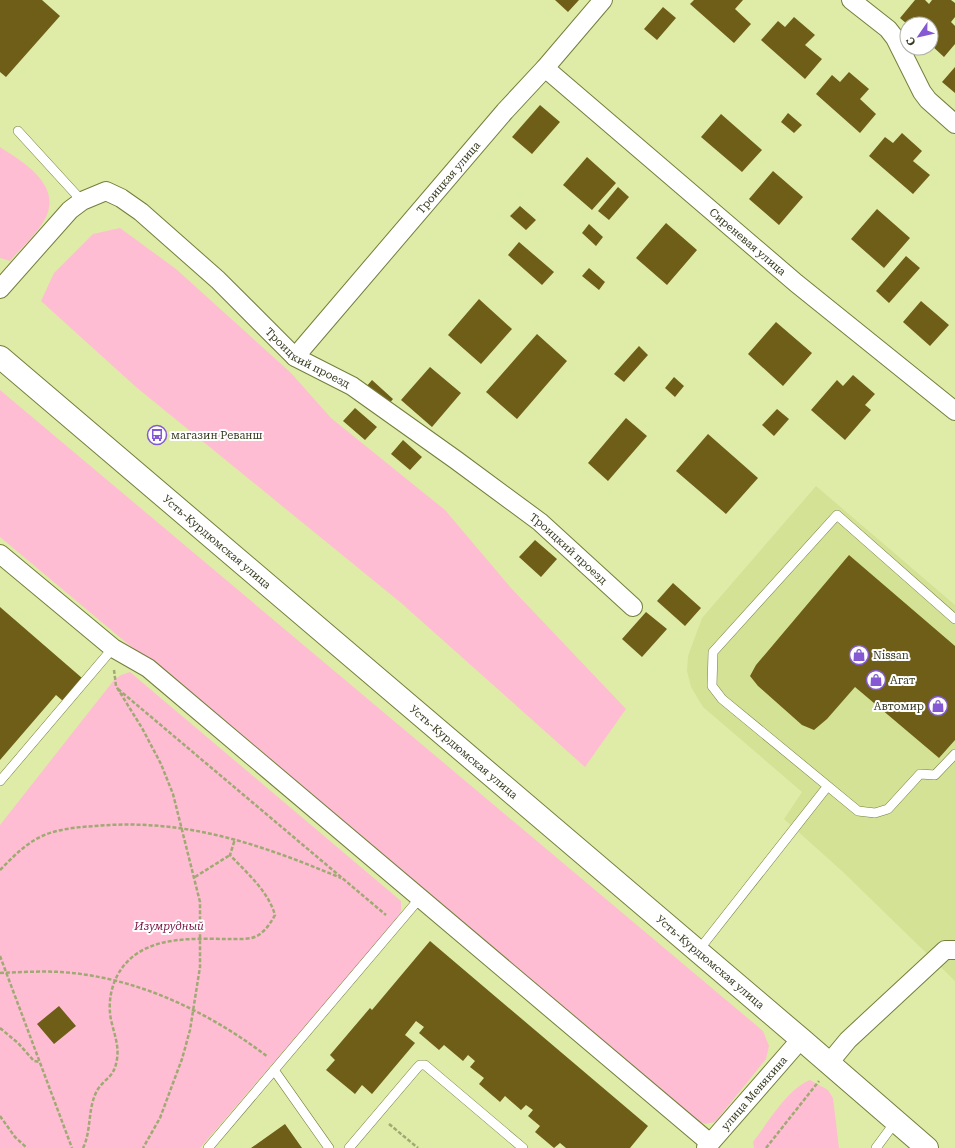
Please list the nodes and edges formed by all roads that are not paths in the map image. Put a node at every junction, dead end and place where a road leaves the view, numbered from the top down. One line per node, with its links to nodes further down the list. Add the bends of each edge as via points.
1 (603, 0): 3 (street, Троицкая улица)
2 (851, 0): 4 (street, via 888,29 922,92)
3 (545, 68): 9 (street, Троицкая улица); 10 (street, Сиреневая улица, via 796,283)
4 (955, 124)
5 (18, 131): 6 (lane)
6 (82, 200): 7 (street, Троицкий проезд, via 70,210); 9 (street, Троицкий проезд, via 106,191 141,212 218,280)
7 (0, 289)
8 (0, 356): 20 (main road, Усть-Курдюмская улица)
9 (295, 357): 12 (street, Троицкий проезд, via 352,386 540,522)
10 (955, 411)
11 (0, 554): 14 (street)
12 (633, 607)
13 (955, 619): 17 (lane, via 837,515 713,652 712,686 722,699)
14 (113, 648): 16 (lane); 18 (street, via 148,668)
15 (955, 754): 17 (lane, via 935,775 920,774 888,809 875,813 858,811)
16 (0, 781)
17 (827, 787): 20 (lane)
18 (420, 898): 23 (lane); 25 (street)
19 (955, 950): 22 (street, via 945,950 848,1040)
20 (698, 951): 21 (main road, Усть-Курдюмская улица)
21 (801, 1039): 22 (main road, Усть-Курдюмская улица); 25 (street, улица Менякина)
22 (829, 1063): 24 (main road, Усть-Курдюмская улица)
23 (276, 1068): 26 (lane); 27 (lane)
24 (896, 1121): 30 (lane); 31 (main road, Усть-Курдюмская улица)
25 (711, 1146)
26 (208, 1148)
27 (329, 1148)
28 (349, 1148): 29 (lane, via 420,1065 425,1065)
29 (523, 1148)
30 (876, 1148)
31 (927, 1148)

